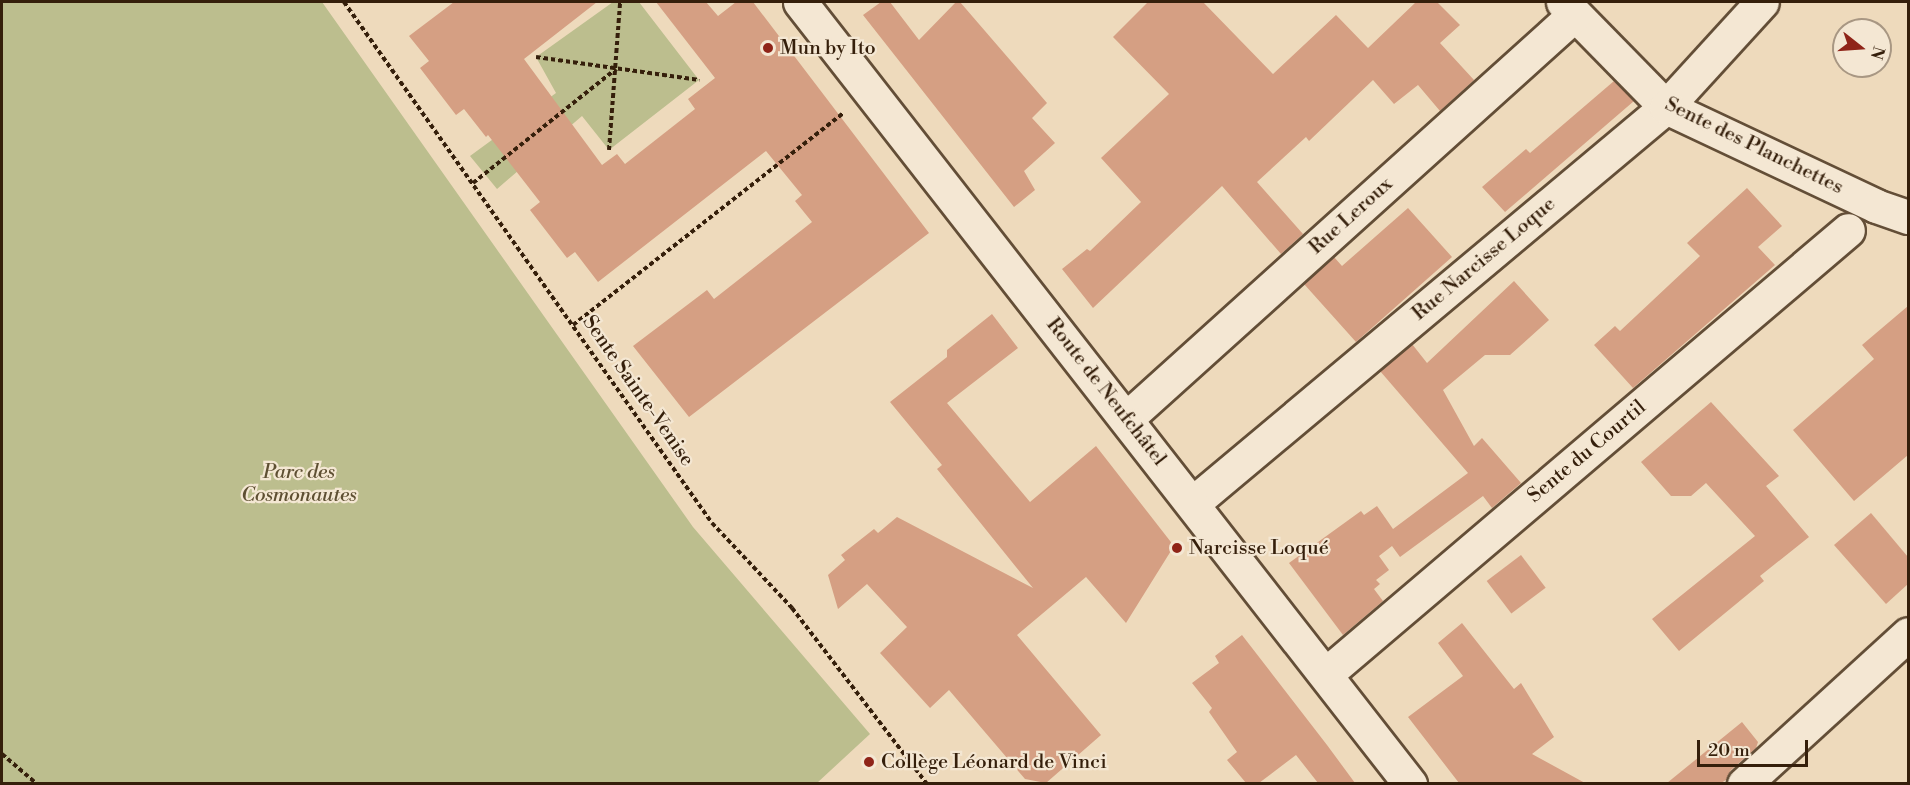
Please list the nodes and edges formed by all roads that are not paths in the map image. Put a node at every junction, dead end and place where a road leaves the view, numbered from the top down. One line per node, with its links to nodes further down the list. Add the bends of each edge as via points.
1 (800, 2): 7 (street, Route de Neufchâtel)
2 (1762, 2): 4 (street, Rue Narcisse Loque)
3 (1569, 8): 4 (street, Sente des Planchettes); 7 (street, Rue Leroux)
4 (1666, 107): 5 (street, Sente des Planchettes); 8 (street, Rue Narcisse Loque)
5 (1908, 218)
6 (1848, 230): 10 (street, Sente du Courtil)
7 (1127, 417): 8 (street, Route de Neufchâtel)
8 (1193, 503): 10 (street, Route de Neufchâtel)
9 (1908, 634): 12 (street)
10 (1326, 674): 11 (street, Route de Neufchâtel)
11 (1410, 783)
12 (1744, 783)

